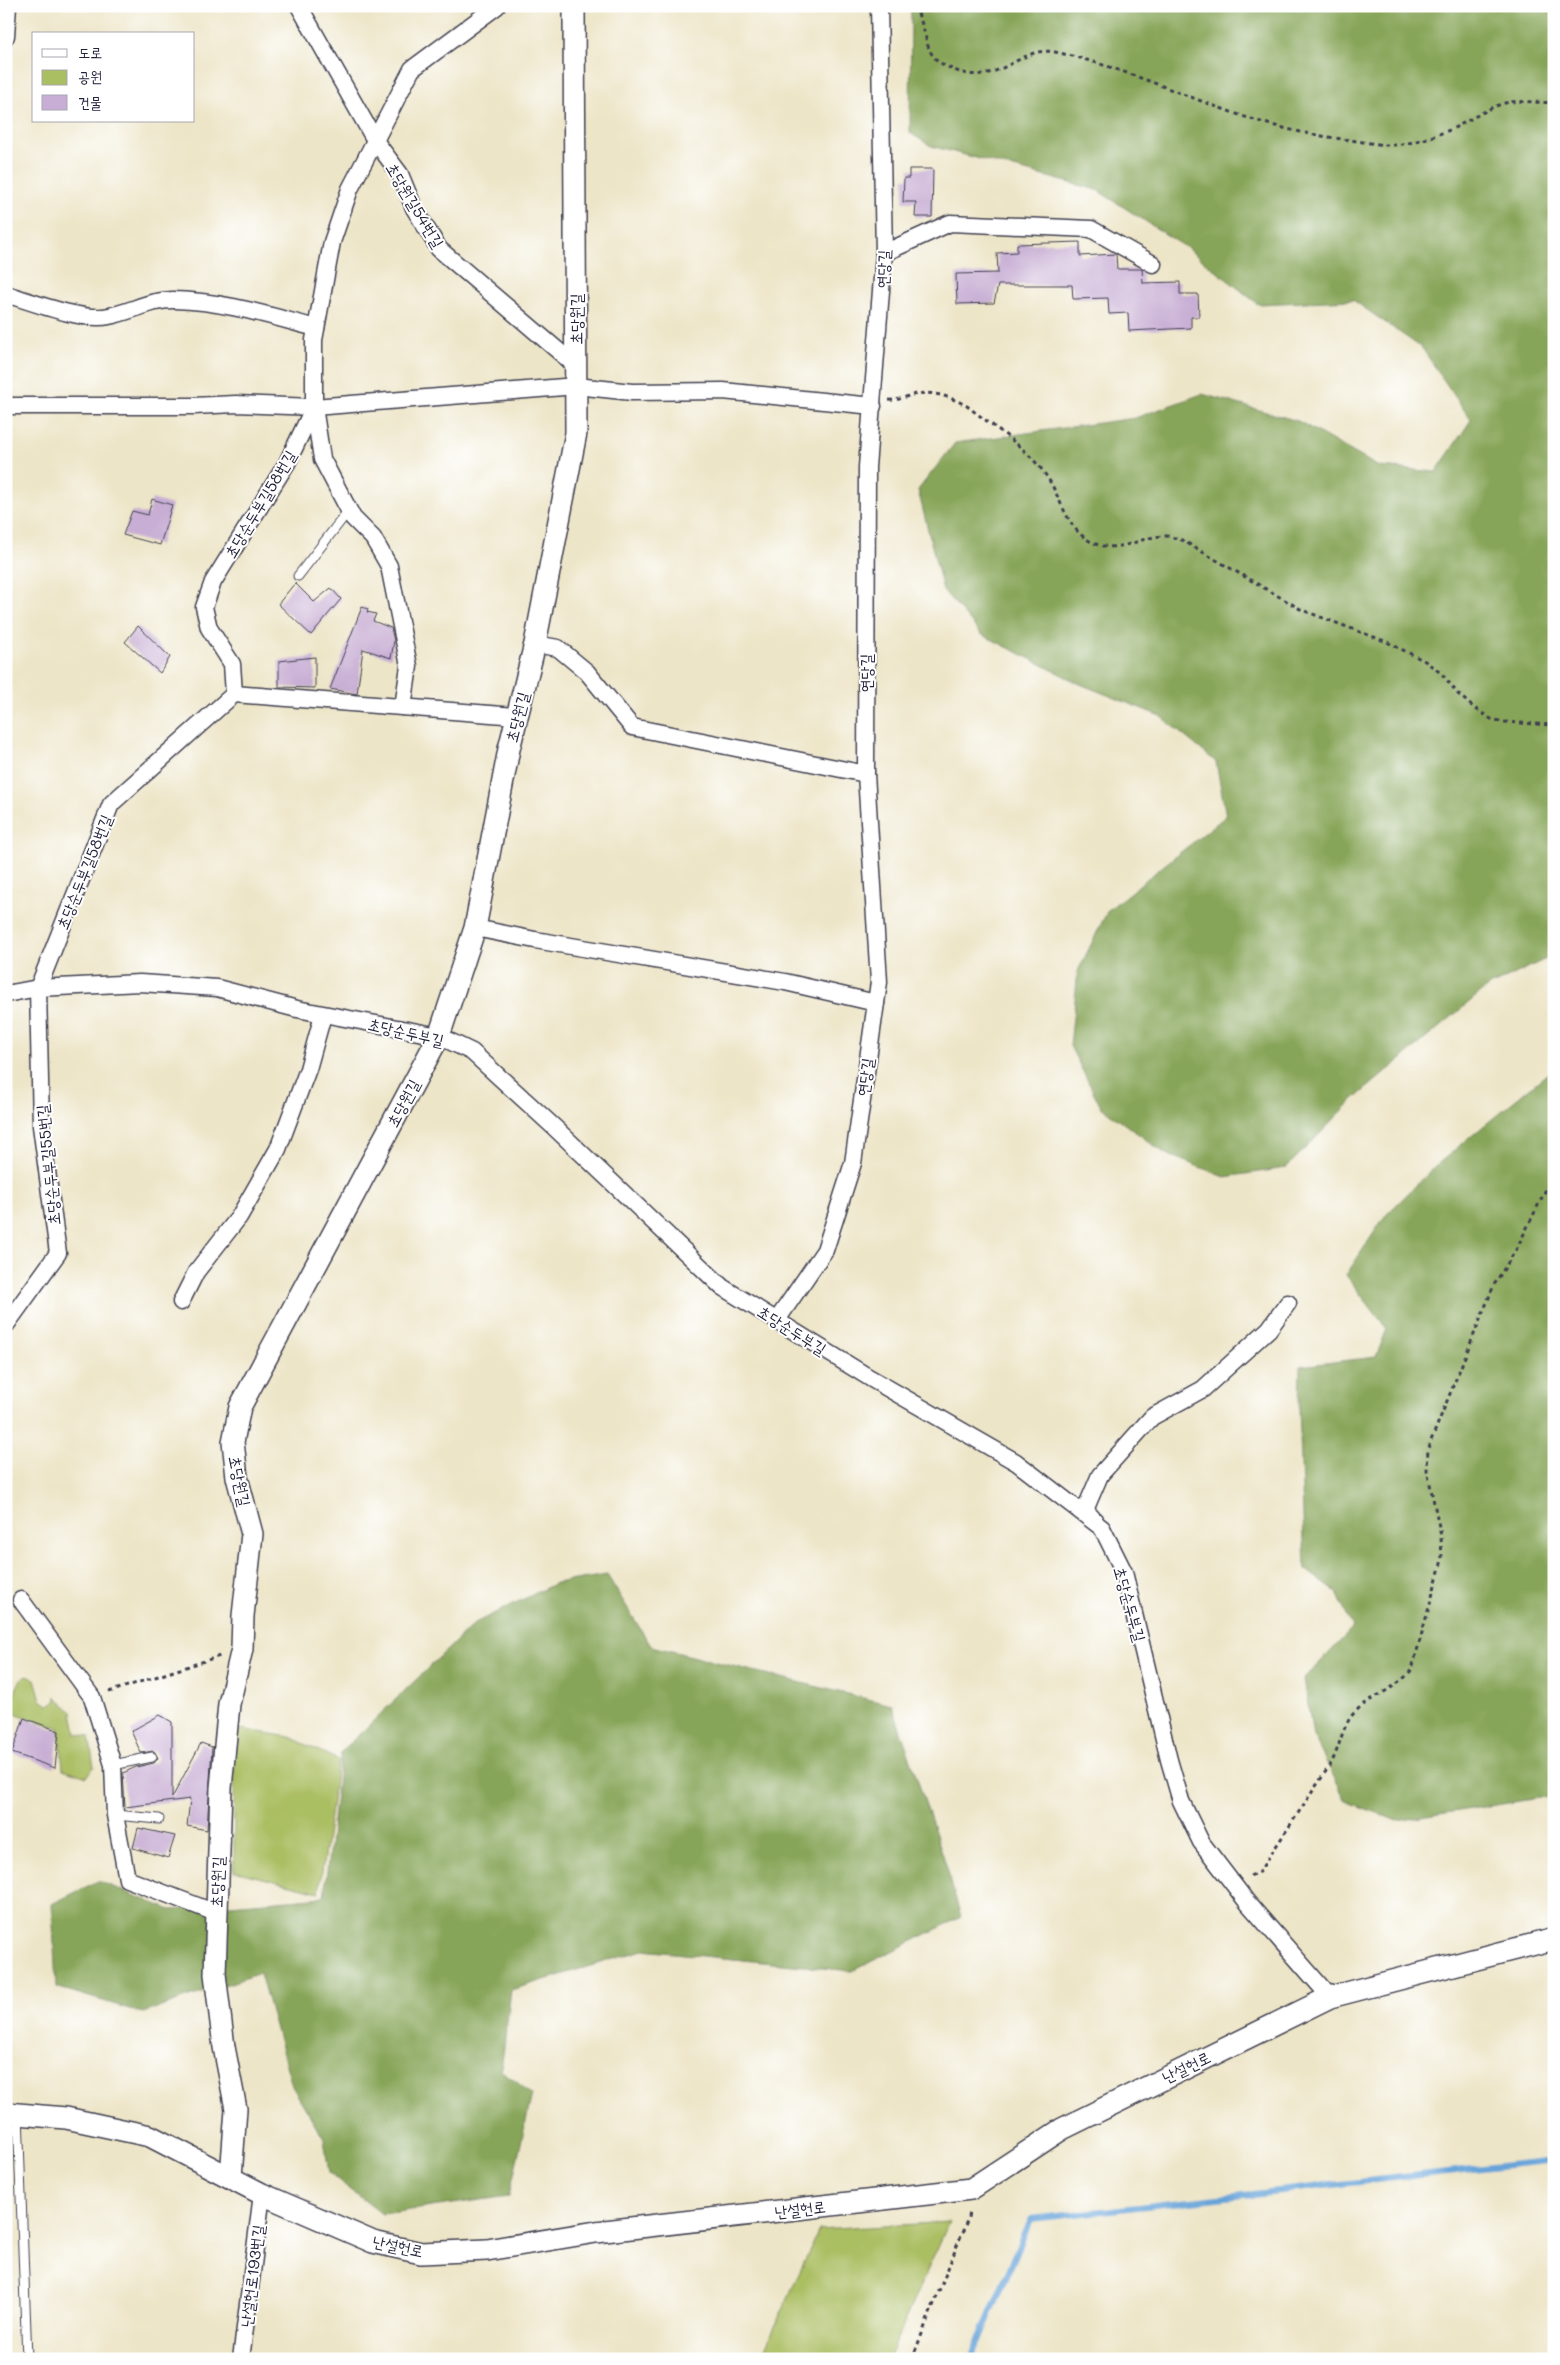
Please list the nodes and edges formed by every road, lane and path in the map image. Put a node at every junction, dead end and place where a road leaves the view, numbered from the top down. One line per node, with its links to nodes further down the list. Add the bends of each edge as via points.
1 (8, 6): 7 (street)
2 (299, 6): 9 (street, 초당원길54번길)
3 (497, 6): 9 (street, 초당순두부길58번길, via 412,69)
4 (574, 6): 14 (street, 초당원길)
5 (879, 6): 10 (street, 연당길)
6 (915, 6): 8 (path, via 932,57 962,72 976,75 991,73 1038,52 1053,52 1134,76 1268,124 1320,136 1379,144 1410,142 1447,131 1492,107 1507,103)
7 (6, 36)
8 (1554, 102)
9 (376, 142): 13 (street, 초당순두부길58번길, via 350,189 332,242); 14 (street, 초당원길54번길, via 400,174 414,208 439,249)
10 (884, 253): 11 (street, via 950,223 1091,228); 15 (street, 연당길)
11 (1153, 264)
12 (6, 294): 13 (street, via 80,315 108,317 148,304 174,300 222,305)
13 (316, 328): 17 (street, 초당순두부길58번길)
14 (576, 376): 15 (street, via 632,392 723,390); 17 (street); 20 (street, 초당원길, via 576,433)
15 (873, 402): 24 (path, via 897,401 930,393 958,401 1033,458 1050,481 1071,522 1089,540 1120,547 1156,537 1182,540 1302,610 1387,642 1425,661 1442,674 1458,694 1491,719); 25 (street, 연당길, via 867,467)
16 (6, 406): 17 (street, via 236,404)
17 (314, 407): 18 (street, via 322,459); 21 (street, 초당순두부길58번길, via 287,463 213,582 204,607 209,628 232,664)
18 (349, 510): 19 (lane); 22 (street, via 373,538 389,566 409,666)
19 (298, 576)
20 (535, 644): 23 (street, 초당원길); 25 (street, via 558,648 587,672 632,727)
21 (234, 694): 22 (street); 27 (street, 초당순두부길58번길, via 111,804)
22 (403, 707): 23 (street)
23 (517, 716): 26 (street, 초당원길)
24 (1554, 726)
25 (866, 774): 29 (street, 연당길, via 879,982)
26 (474, 928): 29 (street, via 785,982); 31 (street, 초당원길)
27 (38, 988): 28 (street, 초당순두부길); 30 (street, 초당순두부길, via 140,983 216,988); 36 (street, 초당순두부길55번길, via 41,1126 58,1253)
28 (6, 994)
29 (876, 1003): 35 (street, 연당길, via 853,1163 825,1250)
30 (323, 1014): 31 (street, 초당순두부길); 33 (street, via 308,1069 278,1149 239,1217 196,1272)
31 (439, 1036): 35 (street, 초당순두부길, via 472,1052 722,1288); 39 (street, 초당원길, via 240,1407 233,1442 237,1477 252,1534)
32 (1554, 1173): 45 (path, via 1494,1286 1428,1448 1428,1470 1441,1536 1442,1560 1412,1669 1403,1681 1356,1712 1346,1724 1338,1752 1259,1872)
33 (181, 1302)
34 (1288, 1303): 37 (street, via 1269,1330 1203,1389 1152,1417 1100,1475 1085,1510)
35 (777, 1320): 37 (street, 초당순두부길, via 1016,1462)
36 (6, 1325)
37 (1102, 1528): 45 (street, 초당순두부길, via 1124,1572 1181,1801 1201,1842)
38 (21, 1600): 40 (street)
39 (242, 1649): 40 (path); 46 (street, 초당원길, via 229,1704 221,1788)
40 (92, 1697): 42 (street)
41 (152, 1757): 42 (lane)
42 (113, 1765): 43 (street)
43 (114, 1815): 44 (lane); 46 (street, via 127,1879)
44 (160, 1819)
45 (1233, 1883): 48 (street, 초당순두부길)
46 (216, 1913): 50 (street, 초당원길, via 215,1974 236,2109)
47 (1554, 1939): 48 (street, 난설헌로)
48 (1330, 1997): 51 (street, 난설헌로, via 1062,2129)
49 (12, 2114): 50 (street, 난설헌로, via 66,2118 150,2136); 53 (lane, 난설헌로)
50 (231, 2177): 52 (street, 난설헌로)
51 (971, 2189): 52 (street, 난설헌로, via 596,2232 488,2250 421,2253 373,2242); 55 (path, via 968,2218)
52 (262, 2194): 54 (street, 난설헌로193번길)
53 (28, 2359)
54 (241, 2359)
55 (912, 2359)

